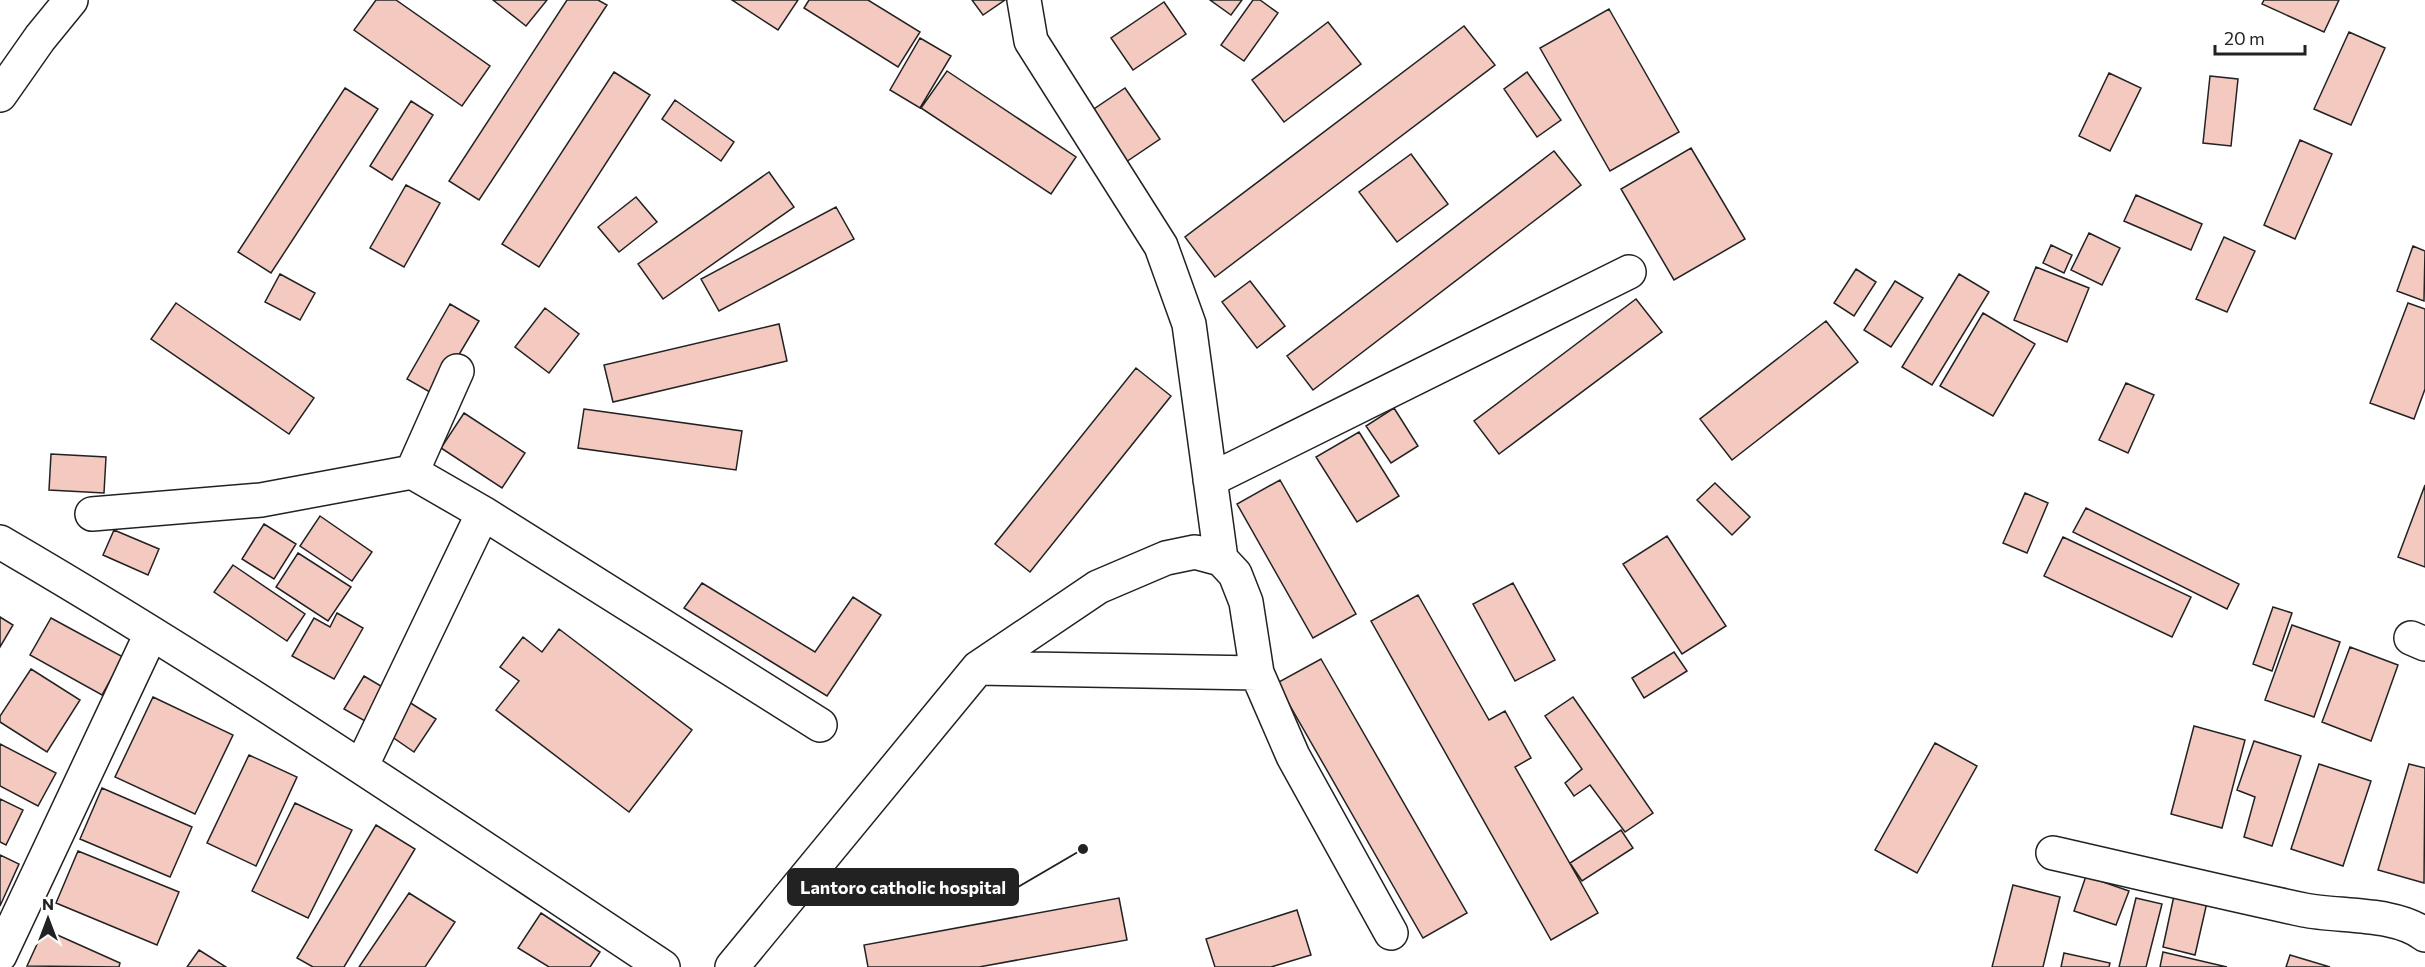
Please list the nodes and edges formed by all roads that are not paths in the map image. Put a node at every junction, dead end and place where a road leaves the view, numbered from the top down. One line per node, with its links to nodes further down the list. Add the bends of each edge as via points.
1 (71, 0): 3 (street)
2 (1024, 0): 7 (street, via 1031,41 1161,246 1189,324)
3 (0, 95)
4 (1629, 272): 7 (street)
5 (457, 371): 6 (street)
6 (412, 472): 8 (street); 9 (street, via 261,500)
7 (1210, 480): 11 (street)
8 (483, 513): 15 (street); 16 (street)
9 (92, 514)
10 (0, 542): 12 (street)
11 (1221, 559): 13 (street, via 1195,552 1166,558 1098,587); 14 (street, via 1235,574 1246,602)
12 (150, 634): 16 (street); 20 (street)
13 (978, 668): 14 (street); 22 (street)
14 (1257, 673): 18 (street, via 1293,756)
15 (820, 725)
16 (361, 767): 21 (street)
17 (2053, 853): 19 (street, via 2308,911 2401,924)
18 (1391, 933)
19 (2425, 935)
20 (0, 955)
21 (663, 967)
22 (732, 967)

